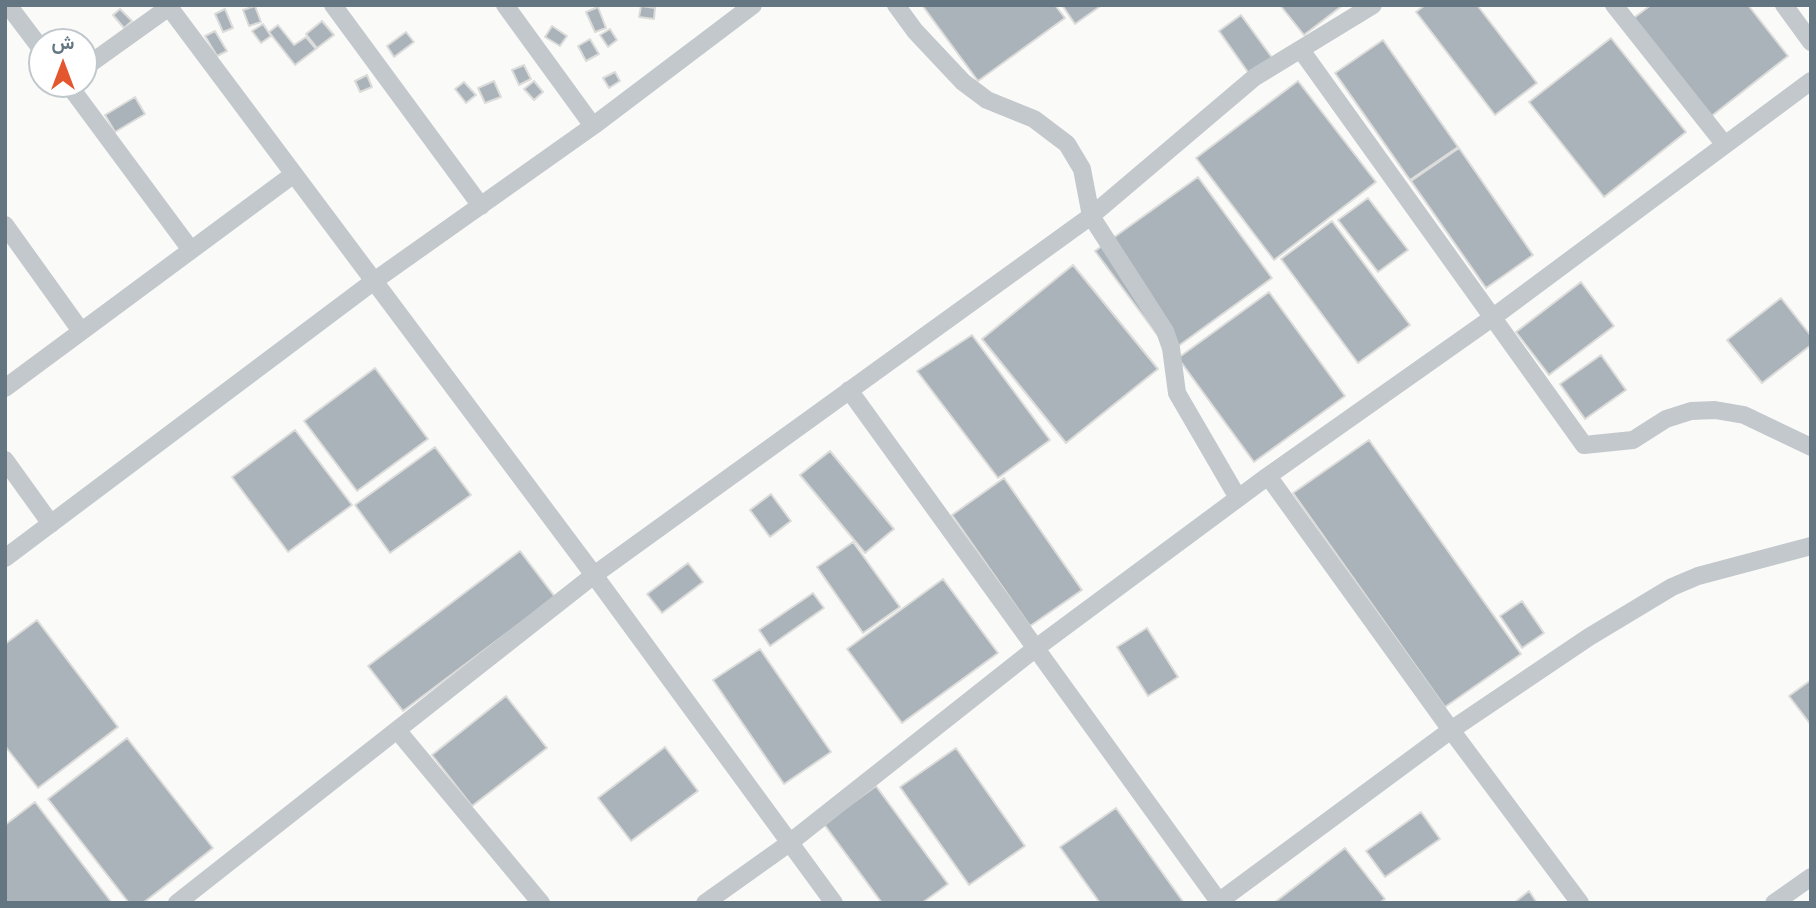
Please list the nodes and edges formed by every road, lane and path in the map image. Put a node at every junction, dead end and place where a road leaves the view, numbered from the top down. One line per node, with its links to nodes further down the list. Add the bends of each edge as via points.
1 (8, 5): 10 (street)
2 (333, 5): 19 (street)
3 (753, 5): 16 (street)
4 (896, 5): 20 (street, via 963,82 988,100 1034,119 1067,144 1082,169)
5 (1373, 5): 12 (street)
6 (1614, 5): 17 (street)
7 (1784, 5): 11 (street)
8 (170, 6): 13 (street); 18 (street)
9 (514, 8): 16 (street)
10 (28, 31)
11 (1811, 42)
12 (1301, 50): 20 (street, via 1228,97); 24 (street)
13 (98, 58)
14 (1811, 81): 17 (street)
15 (78, 98): 22 (street)
16 (593, 125): 19 (street)
17 (1725, 145): 24 (street)
18 (294, 174): 22 (street); 23 (street)
19 (481, 206): 23 (street)
20 (1091, 216): 27 (street); 31 (street, via 1165,331 1177,393)
21 (5, 225): 25 (street)
22 (191, 250): 25 (street)
23 (374, 281): 32 (street); 35 (street)
24 (1492, 318): 28 (street, via 1584,445 1633,440 1666,419 1715,410 1744,415); 30 (street)
25 (81, 331): 26 (street)
26 (5, 388)
27 (849, 390): 35 (street); 36 (street)
28 (1811, 447)
29 (5, 460): 32 (street)
30 (1268, 476): 31 (street); 38 (street)
31 (1238, 498): 36 (street)
32 (51, 524): 34 (street)
33 (1811, 545): 38 (street, via 1672,587)
34 (5, 558)
35 (594, 575): 37 (street); 39 (street)
36 (1036, 648): 39 (street); 41 (street)
37 (397, 730): 42 (street); 43 (street)
38 (1451, 730): 41 (street); 46 (street)
39 (788, 844): 44 (street); 45 (street)
40 (1811, 877): 47 (street)
41 (1219, 902)
42 (177, 903)
43 (541, 903)
44 (705, 903)
45 (834, 903)
46 (1580, 903)
47 (1774, 903)

